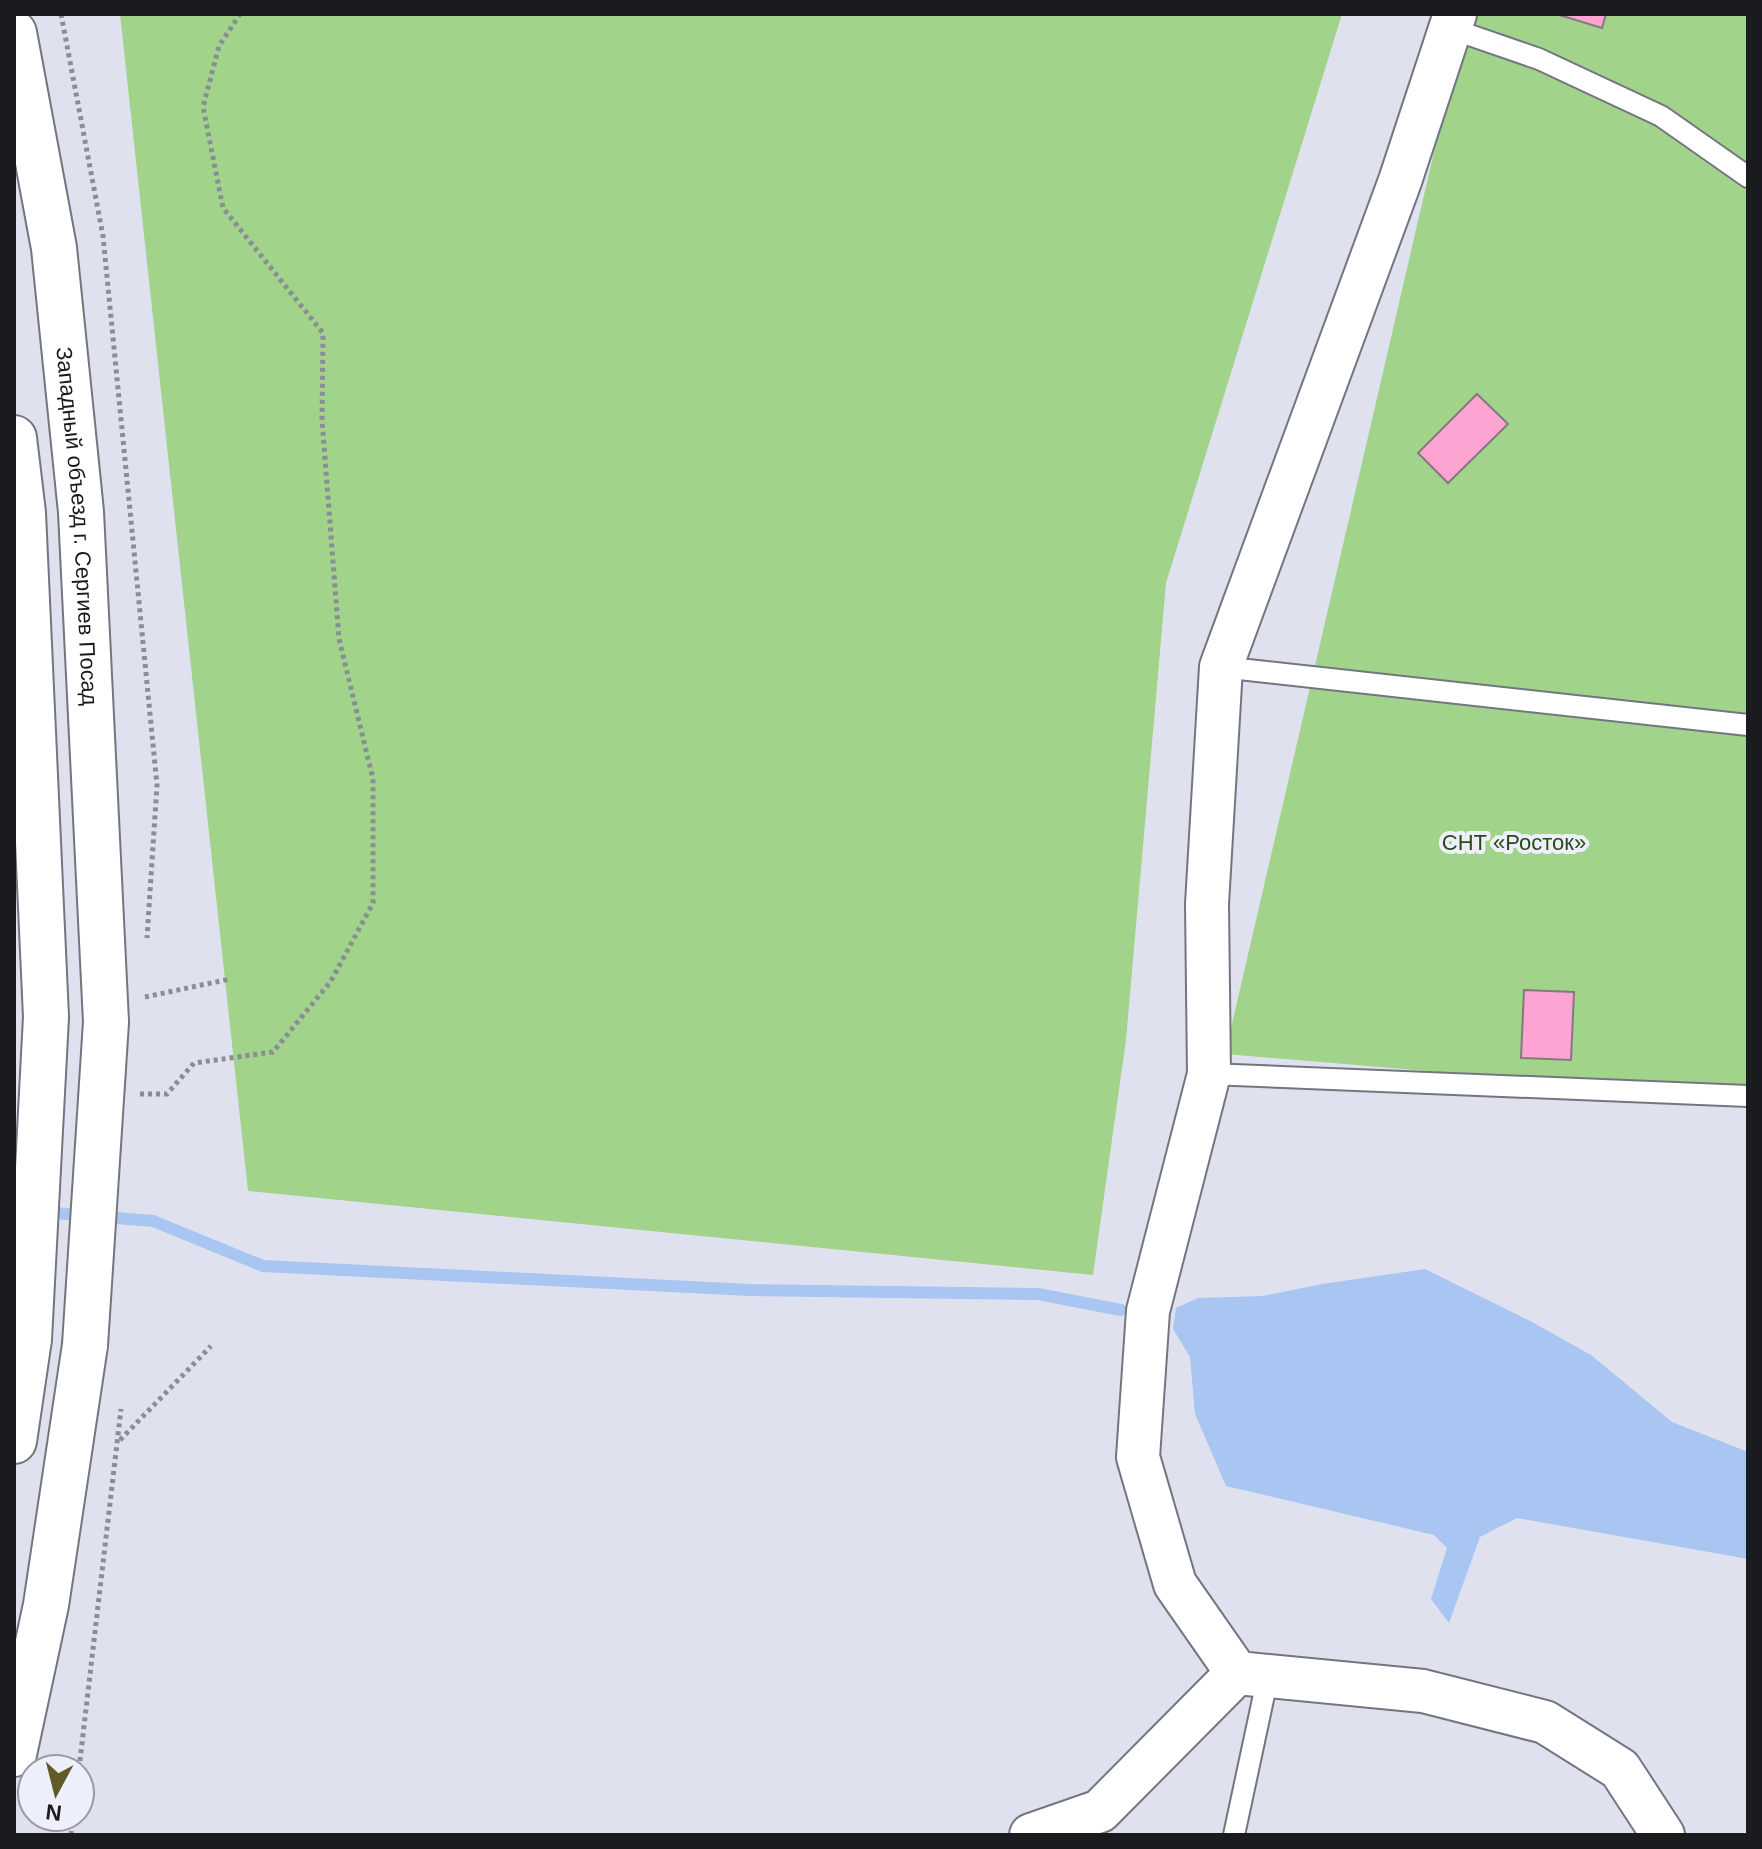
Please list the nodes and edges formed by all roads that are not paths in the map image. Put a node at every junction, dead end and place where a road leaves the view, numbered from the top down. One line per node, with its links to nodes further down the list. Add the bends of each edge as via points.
1 (1454, 21): 3 (lane, via 1661,116); 5 (street)
2 (14, 33): 11 (main road, Западный объезд г. Сергиев Посад, bridge, via 54,248 81,512 106,1022 85,1345 46,1605)
3 (1748, 177)
4 (14, 438): 9 (main road, bridge, via 25,543 46,1017 29,1339)
5 (1221, 667): 6 (lane); 7 (street, via 1207,904)
6 (1748, 725)
7 (1209, 1074): 8 (lane); 10 (street, via 1148,1311 1138,1457 1175,1584)
8 (1748, 1096)
9 (14, 1441)
10 (1253, 1674): 12 (street, via 1100,1811); 13 (lane); 14 (street, via 1423,1691 1545,1722 1620,1769)
11 (14, 1754)
12 (1031, 1835)
13 (1234, 1835)
14 (1663, 1835)

